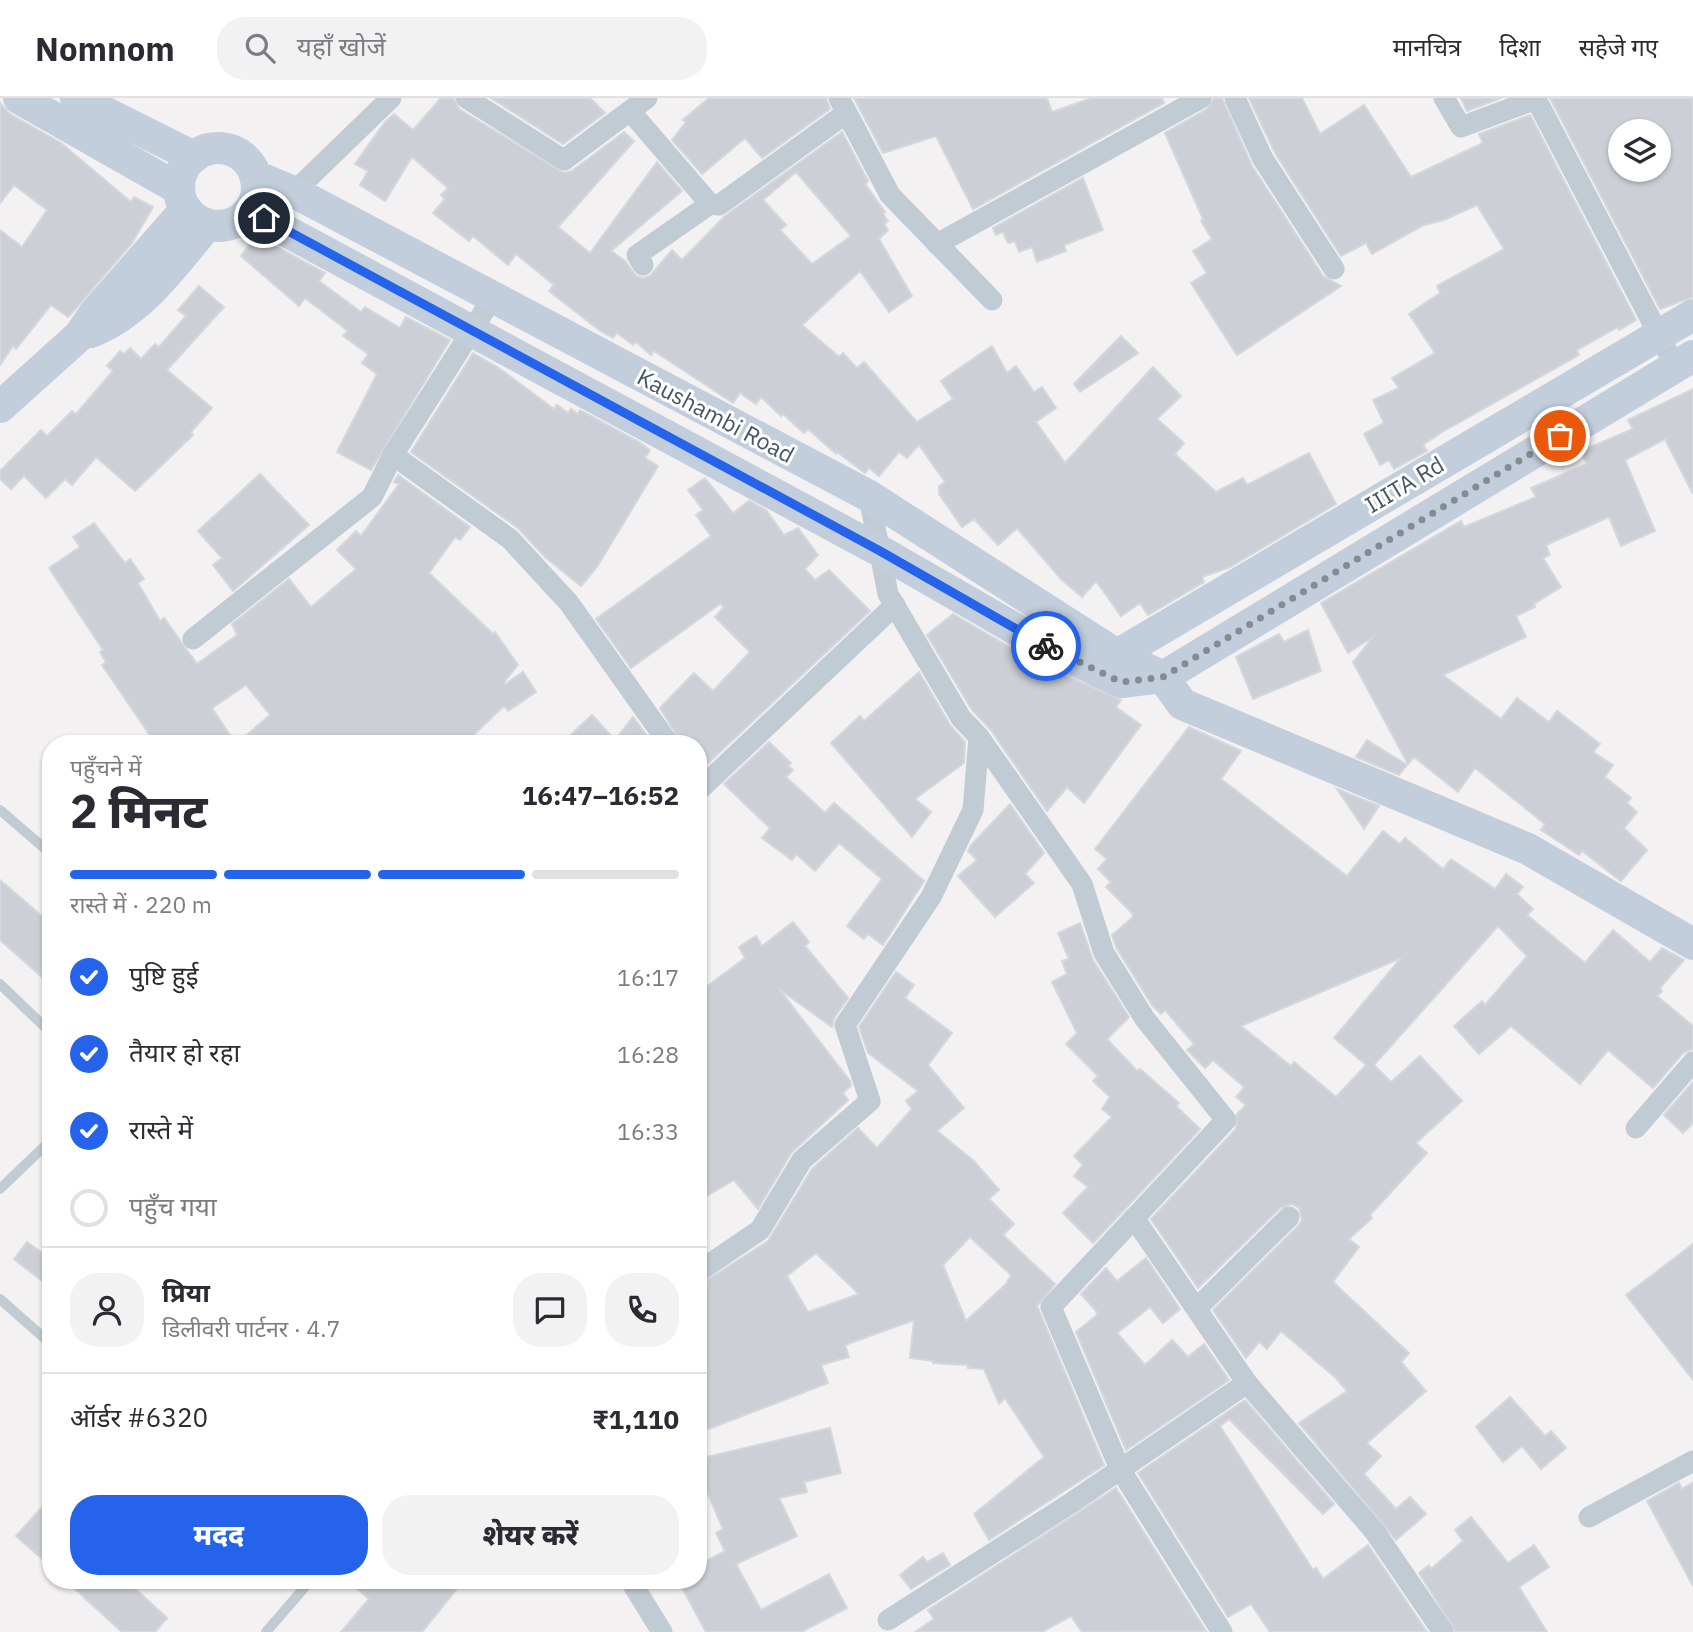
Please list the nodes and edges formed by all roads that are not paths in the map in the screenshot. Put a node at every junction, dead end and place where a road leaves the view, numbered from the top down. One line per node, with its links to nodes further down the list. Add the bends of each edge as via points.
1 (19, 98): 15 (main road)
2 (76, 98): 11 (main road)
3 (391, 98): 13 (street)
4 (466, 98): 9 (street, via 564,160)
5 (839, 98): 10 (street)
6 (1201, 98): 17 (street)
7 (1235, 98): 19 (street, via 1263,159)
8 (1444, 98): 24 (street, via 1461,128 1536,99)
9 (638, 104): 14 (street)
10 (855, 128): 14 (street, via 845,114 719,205); 17 (street, via 890,195)
11 (194, 157): 12 (main road, via 213,149 234,152); 15 (main road, via 185,166)
12 (255, 176): 13 (main road, Kaushambi Road); 16 (main road, via 257,188)
13 (295, 192): 20 (main road, Kaushambi Road)
14 (710, 204): 18 (street, via 637,255)
15 (191, 208): 16 (main road, via 235,222); 26 (main road, via 139,303 107,325 79,336)
16 (249, 211): 23 (main road)
17 (937, 244): 21 (street)
18 (643, 265)
19 (1334, 269)
20 (494, 297): 23 (street); 28 (main road, Kaushambi Road)
21 (992, 300)
22 (1693, 315): 24 (main road, IIITA Rd)
23 (472, 331): 27 (street); 29 (main road)
24 (1659, 335): 25 (street); 32 (main road, IIITA Rd)
25 (1684, 361): 33 (main road, IIITA Rd)
26 (0, 407)
27 (393, 455): 31 (street, via 372,497); 34 (street, via 510,539 569,603)
28 (869, 496): 29 (street); 32 (main road, Kaushambi Road)
29 (880, 551): 30 (street, via 888,594); 33 (main road, via 1038,642 1121,682)
30 (895, 605): 35 (street, via 961,718); 36 (street)
31 (193, 639)
32 (1117, 656): 33 (main road, Kaushambi Road)
33 (1163, 677): 39 (main road, via 1182,704 1528,849)
34 (663, 735)
35 (979, 737): 47 (street, via 1082,884 1104,953 1144,1019 1226,1121); 48 (street, via 973,810 931,897 845,1025 870,1101 802,1160 760,1230)
36 (707, 780)
37 (0, 810): 38 (lane)
38 (42, 846)
39 (1693, 944)
40 (0, 984): 41 (lane)
41 (42, 1024)
42 (1693, 1062): 43 (street)
43 (1636, 1128)
44 (42, 1149): 45 (lane)
45 (0, 1189)
46 (1289, 1217): 50 (street)
47 (1134, 1219): 50 (street); 54 (street, via 1051,1307)
48 (707, 1266)
49 (0, 1299): 51 (lane)
50 (1197, 1308): 52 (street)
51 (42, 1336)
52 (1247, 1383): 54 (street); 62 (street, via 1375,1532)
53 (1693, 1461): 55 (street)
54 (1120, 1469): 58 (street); 61 (street)
55 (1589, 1517)
56 (303, 1589): 59 (lane)
57 (636, 1589): 60 (street)
58 (888, 1620)
59 (266, 1632)
60 (662, 1632)
61 (1222, 1632)
62 (1443, 1632)

